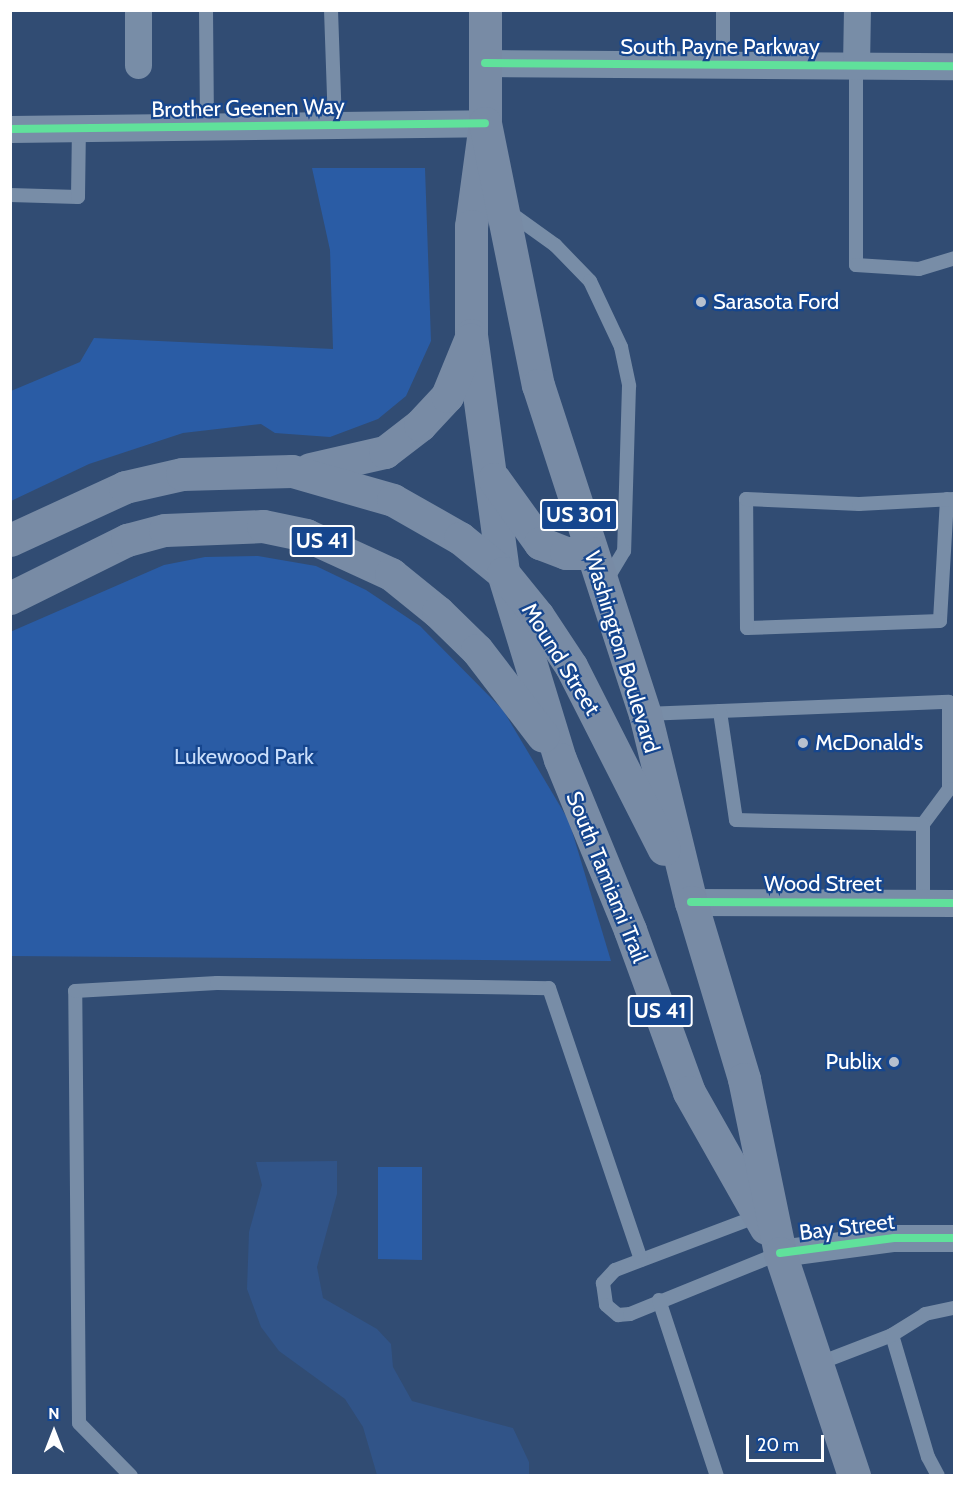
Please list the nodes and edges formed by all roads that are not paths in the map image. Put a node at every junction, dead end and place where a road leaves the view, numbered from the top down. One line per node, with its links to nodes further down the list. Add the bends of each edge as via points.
1 (138, 10): 8 (street)
2 (206, 10): 14 (lane)
3 (331, 10): 13 (lane)
4 (485, 10): 7 (main road, Washington Boulevard / US 301)
5 (723, 10): 9 (lane)
6 (857, 10): 10 (street)
7 (485, 63): 9 (street, South Payne Parkway); 12 (main road, Washington Boulevard / US 301)
8 (138, 65)
9 (723, 65): 10 (street, South Payne Parkway)
10 (856, 66): 11 (street, South Payne Parkway); 19 (lane, via 856,266 919,269)
11 (954, 66)
12 (485, 123): 13 (street, Brother Geenen Way); 18 (main road, Washington Boulevard / US 301); 20 (main road, Washington Boulevard / US 301, via 471,226)
13 (335, 126): 14 (street, Brother Geenen Way)
14 (207, 127): 16 (street, Brother Geenen Way)
15 (10, 129): 16 (street, Brother Geenen Way)
16 (79, 129): 17 (lane, via 78,197)
17 (10, 195)
18 (504, 209): 25 (main road, Washington Boulevard / US 301, via 538,385); 27 (lane, via 555,245 590,281 621,347 629,386 624,551)
19 (954, 258)
20 (471, 335): 21 (main road, Washington Boulevard / US 301); 22 (main road, via 447,396 385,452 347,464)
21 (486, 465): 25 (main road, via 521,524 540,543 566,553); 26 (main road, Washington Boulevard / US 301)
22 (292, 471): 24 (main road, Mound Street / US 41, via 233,469 136,485); 26 (main road, Mound Street / US 41, via 393,500 460,538)
23 (951, 499): 23 (lane, via 859,504 746,499 747,628 940,621)
24 (10, 540)
25 (592, 553): 27 (main road, Washington Boulevard / US 301)
26 (503, 573): 31 (main road, Washington Boulevard / US 301); 33 (main road, Mound Street / US 41, via 571,666)
27 (603, 587): 30 (main road, Washington Boulevard / US 301)
28 (10, 598): 31 (main road, US 41, via 127,540 165,531 262,526 306,535 391,574 438,612 477,650)
29 (720, 711): 30 (lane); 32 (lane, via 736,820); 32 (lane, via 949,702 949,789)
30 (645, 714): 33 (main road, Washington Boulevard / US 301)
31 (560, 759): 36 (main road, South Tamiami Trail / US 41, via 630,930 689,1092)
32 (923, 824): 34 (lane)
33 (691, 902): 34 (street, Wood Street); 38 (main road, South Tamiami Trail / US 41, via 744,1079)
34 (922, 903): 35 (street, Wood Street)
35 (954, 903)
36 (758, 1216): 38 (main road, South Tamiami Trail / US 41); 39 (lane)
37 (954, 1238): 38 (street, Bay Street, via 894,1238)
38 (780, 1253): 40 (lane); 43 (main road, South Tamiami Trail / US 41)
39 (641, 1260): 40 (lane, via 605,1278 606,1305 625,1316); 44 (lane, via 549,988 217,983 75,992 79,1423)
40 (659, 1300): 45 (lane)
41 (954, 1308): 42 (lane, via 924,1314)
42 (892, 1335): 43 (lane); 47 (lane, via 928,1457)
43 (817, 1364): 46 (main road, South Tamiami Trail / US 41)
44 (131, 1476)
45 (717, 1476)
46 (854, 1476)
47 (938, 1476)

